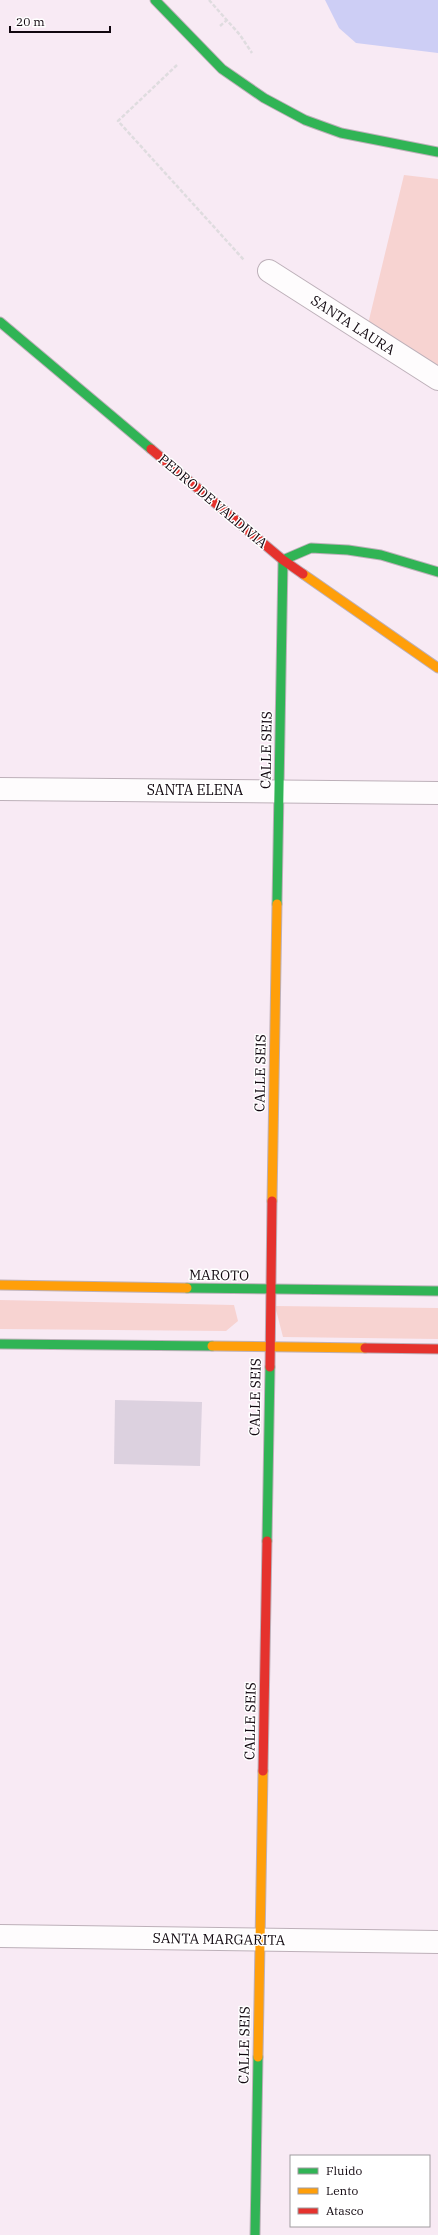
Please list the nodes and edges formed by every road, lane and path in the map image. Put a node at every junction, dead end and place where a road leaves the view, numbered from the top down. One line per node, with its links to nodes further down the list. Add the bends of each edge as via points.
1 (155, 0): 4 (street)
2 (209, 0): 3 (path)
3 (227, 20): 4 (path); 5 (path)
4 (198, 45): 6 (street, via 234,77 264,98 305,120 341,133); 7 (path, via 118,121 249,266)
5 (255, 57)
6 (438, 152)
7 (269, 271): 9 (street, SANTA LAURA)
8 (1, 322): 10 (street, PEDRO DE VALDIVIA)
9 (438, 379)
10 (283, 560): 11 (street, via 311,548 348,550 381,555); 12 (street, PEDRO DE VALDIVIA); 14 (street, CALLE SEIS)
11 (438, 572)
12 (438, 668)
13 (0, 789): 14 (street, SANTA ELENA)
14 (279, 790): 15 (street, SANTA ELENA); 17 (street, CALLE SEIS)
15 (438, 793)
16 (0, 1285): 17 (street, MAROTO)
17 (271, 1290): 18 (street, MAROTO); 20 (street, CALLE SEIS)
18 (438, 1291)
19 (0, 1344): 20 (street)
20 (270, 1347): 21 (street); 23 (street, CALLE SEIS)
21 (438, 1349)
22 (0, 1936): 23 (street, SANTA MARGARITA)
23 (260, 1940): 24 (street, SANTA MARGARITA); 25 (street, CALLE SEIS)
24 (438, 1942)
25 (255, 2235)

